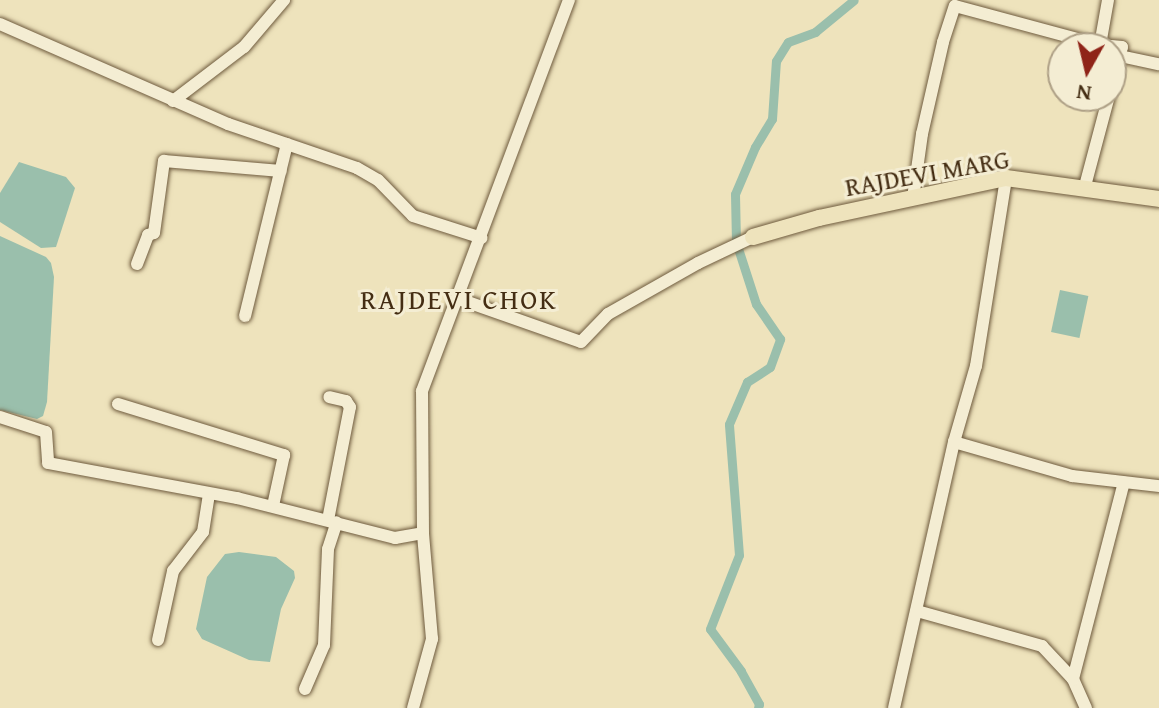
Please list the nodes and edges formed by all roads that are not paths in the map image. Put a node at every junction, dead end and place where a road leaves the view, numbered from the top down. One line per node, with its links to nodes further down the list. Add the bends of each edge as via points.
1 (284, 0): 10 (street, via 244,47)
2 (569, 0): 19 (street)
3 (1108, 0): 7 (street)
4 (952, 3): 6 (street); 16 (street)
5 (0, 24): 10 (street)
6 (1054, 32)
7 (1102, 32)
8 (1127, 57): 9 (street)
9 (1159, 64)
10 (173, 101): 12 (street)
11 (1105, 112): 15 (street)
12 (287, 144): 13 (street); 19 (street, via 357,168 378,180 413,216)
13 (281, 171): 20 (street, via 164,161 154,233 148,235); 22 (street)
14 (1006, 178): 15 (main road, RAJDEVI MARG); 16 (main road, RAJDEVI MARG); 26 (street, via 976,366)
15 (1085, 186): 17 (main road, RAJDEVI MARG)
16 (913, 198): 18 (main road, RAJDEVI MARG)
17 (1159, 199)
18 (753, 237): 21 (street, via 608,314 581,342)
19 (482, 238): 21 (street)
20 (137, 264)
21 (459, 299): 32 (street, via 422,391)
22 (245, 316)
23 (329, 397): 31 (street, via 350,407)
24 (118, 404): 30 (street, via 284,455)
25 (0, 417): 29 (street, via 46,432 48,463)
26 (954, 442): 27 (street, via 1072,476); 33 (street)
27 (1124, 482): 28 (street); 35 (street)
28 (1159, 486)
29 (209, 494): 30 (street); 34 (street, via 203,532 173,571)
30 (273, 506): 31 (street)
31 (332, 521): 32 (street, via 395,538); 36 (street, via 324,645)
32 (423, 533): 37 (street, via 432,639)
33 (917, 611): 35 (street, via 1042,646); 38 (street)
34 (158, 640)
35 (1073, 679): 39 (street)
36 (305, 689)
37 (413, 708)
38 (894, 708)
39 (1086, 708)

